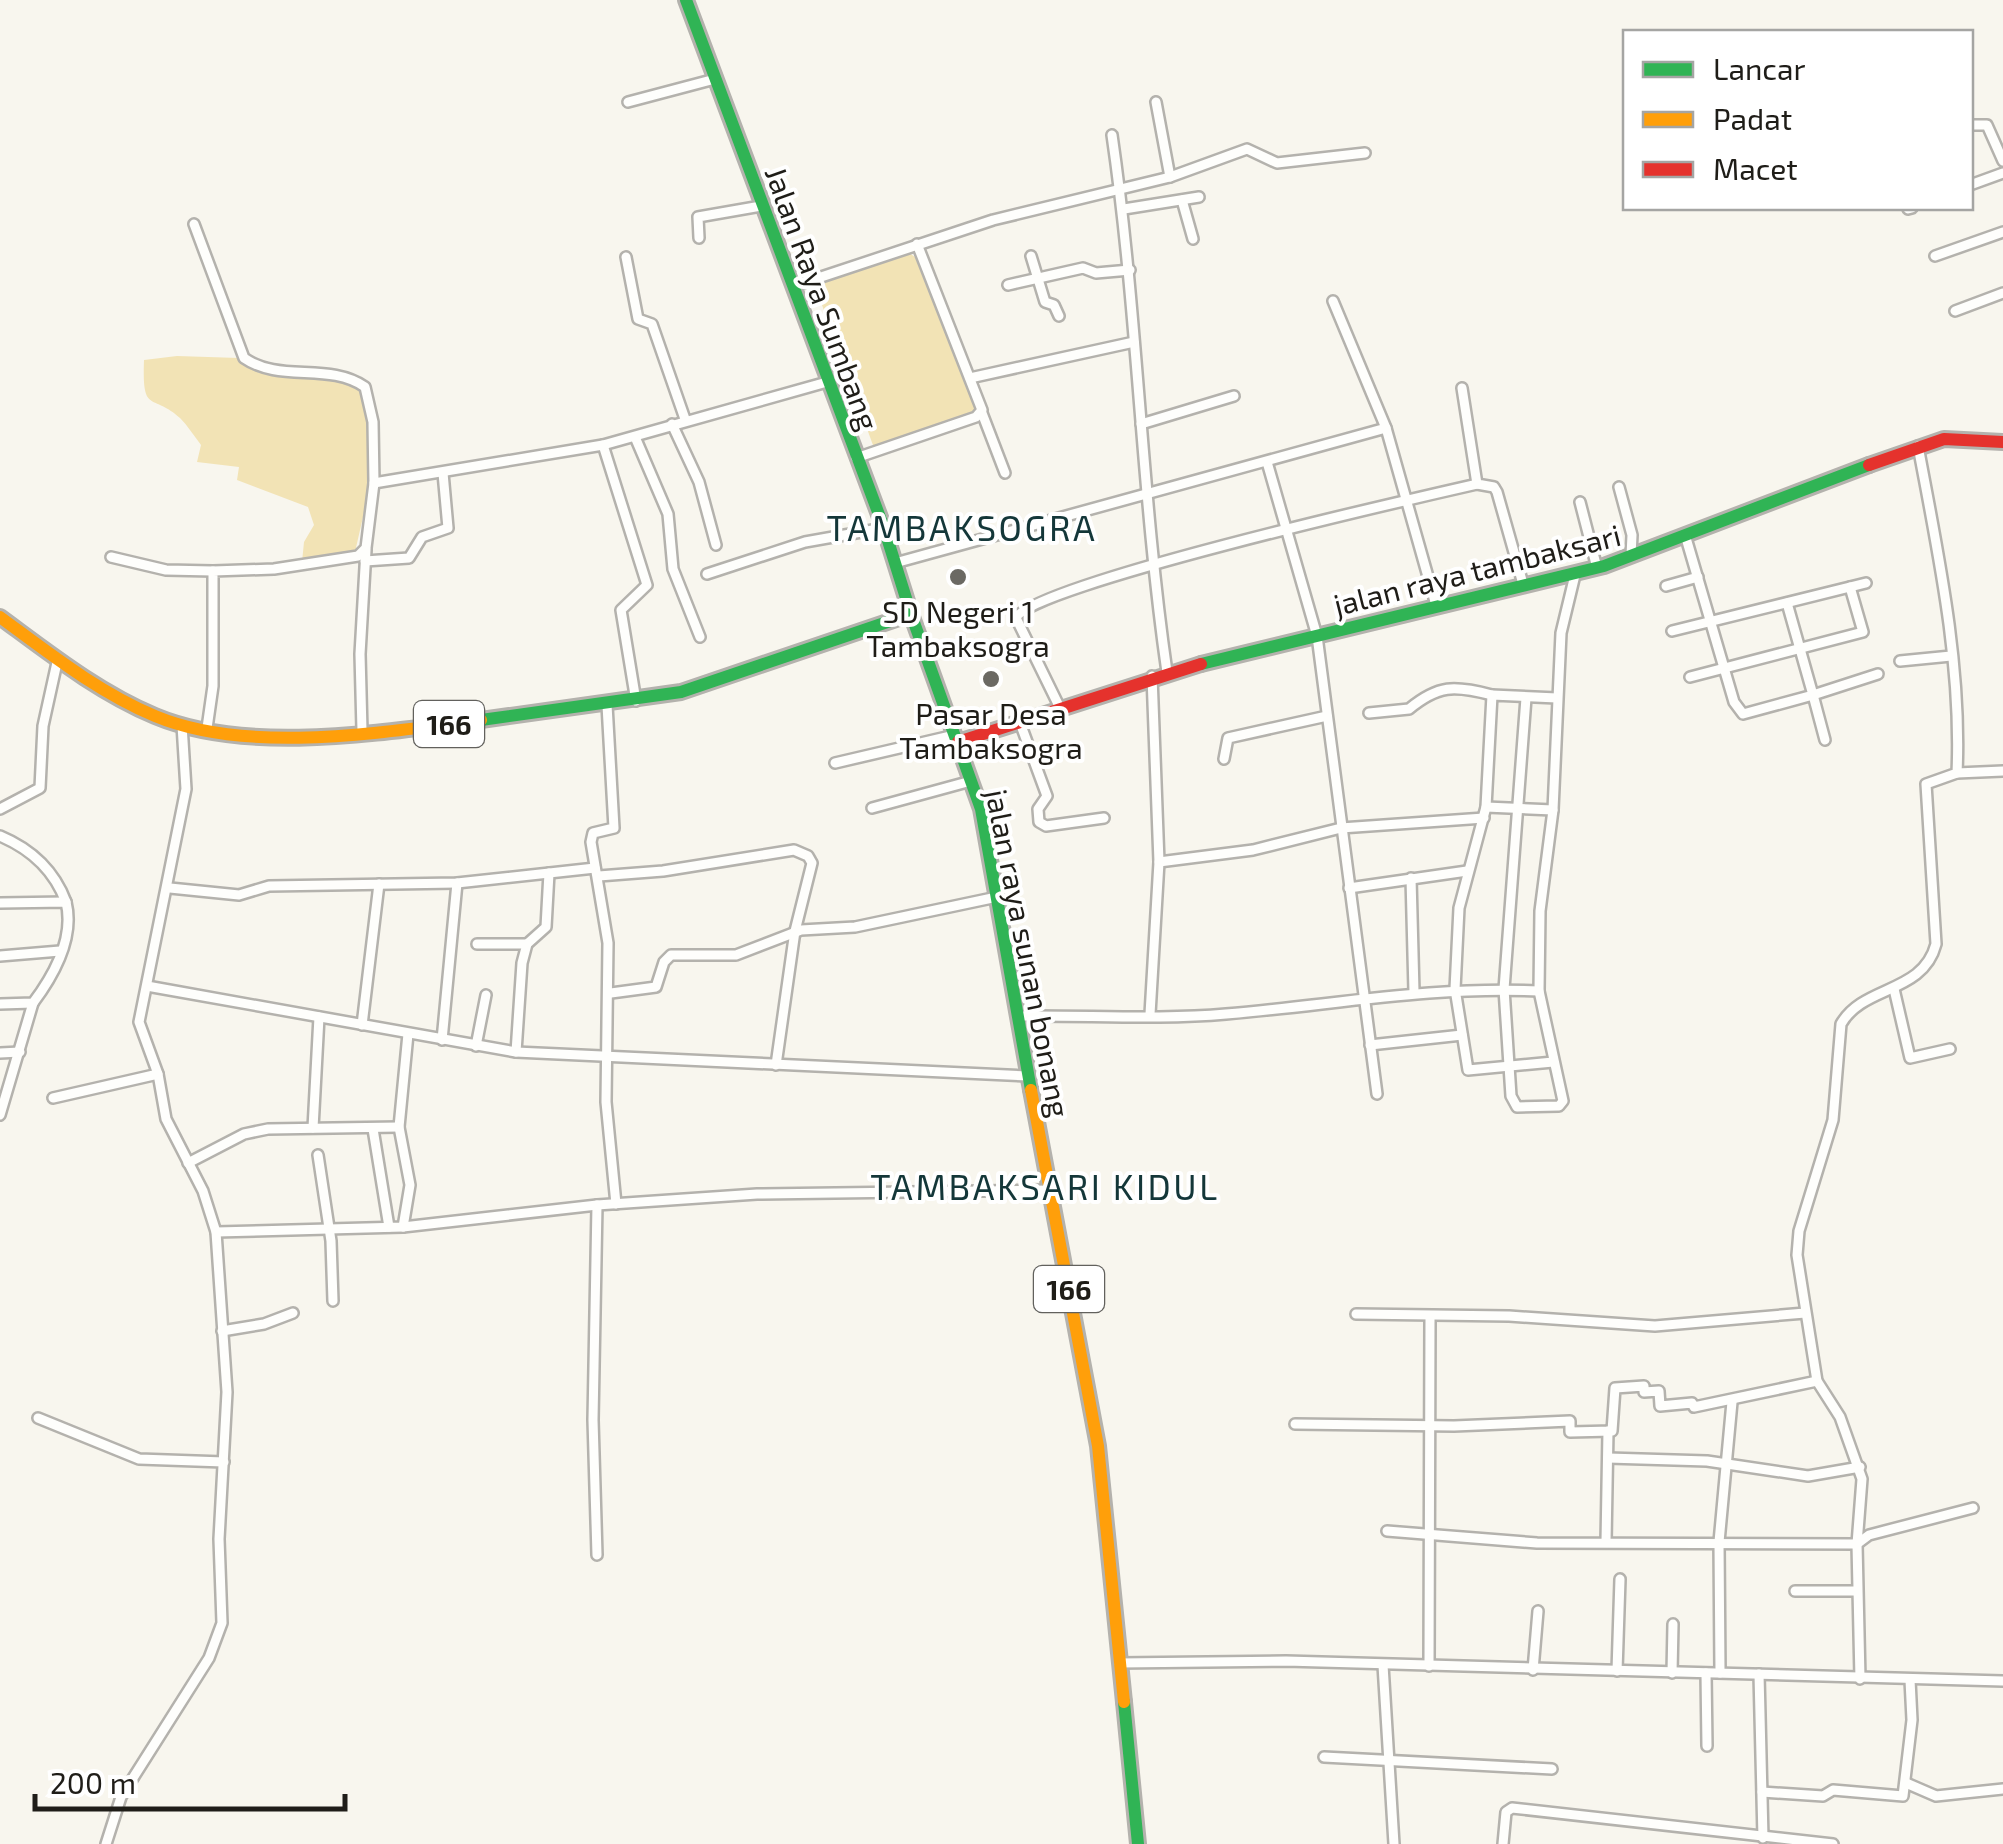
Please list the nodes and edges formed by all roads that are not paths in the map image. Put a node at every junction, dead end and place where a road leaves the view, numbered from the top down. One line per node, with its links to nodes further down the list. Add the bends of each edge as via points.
1 (686, 0): 2 (main road, Jalan Raya Sumbang)
2 (715, 79): 3 (street); 15 (main road, Jalan Raya Sumbang)
3 (628, 102)
4 (1156, 102): 10 (street)
5 (1973, 126): 8 (street, via 1987,125)
6 (1112, 135): 12 (street)
7 (1364, 153): 10 (street, via 1277,162 1246,148)
8 (2003, 161)
9 (2003, 173): 11 (street)
10 (1170, 177): 12 (street)
11 (1973, 184)
12 (1120, 190): 16 (street); 21 (street)
13 (1200, 197): 14 (street)
14 (1182, 200): 16 (street); 20 (street)
15 (762, 206): 19 (street, via 698,217); 28 (main road, Jalan Raya Sumbang)
16 (1124, 209): 25 (street)
17 (194, 224): 51 (street, via 244,358 267,369 342,376 365,387 374,422)
18 (2003, 232): 24 (street)
19 (699, 238)
20 (1193, 239)
21 (917, 244): 28 (street); 34 (street)
22 (626, 256): 39 (street, via 638,319 652,324)
23 (1031, 256): 26 (street)
24 (1935, 256)
25 (1130, 270): 26 (street, via 1083,268); 33 (street)
26 (1038, 278): 27 (street); 32 (street, via 1045,302)
27 (1008, 285)
28 (794, 286): 35 (main road, Jalan Raya Sumbang)
29 (2003, 293): 31 (street)
30 (1333, 301): 42 (street)
31 (1955, 310)
32 (1059, 316)
33 (1134, 342): 34 (street); 41 (street)
34 (970, 378): 38 (street)
35 (828, 382): 39 (street); 47 (main road, Jalan Raya Sumbang)
36 (1462, 388): 52 (street)
37 (1234, 396): 41 (street)
38 (982, 412): 47 (street); 49 (street)
39 (684, 420): 40 (street)
40 (672, 424): 43 (street); 60 (street, via 699,482)
41 (1141, 424): 54 (street)
42 (1386, 428): 48 (street); 55 (street)
43 (635, 436): 45 (street); 82 (street, via 668,514 678,586)
44 (2003, 442): 46 (main road, jalan raya tambaksari, via 1944,439)
45 (603, 445): 50 (street); 97 (street, via 647,586 620,610)
46 (1918, 446): 59 (main road, jalan raya tambaksari); 86 (street)
47 (856, 458): 57 (main road, Jalan Raya Sumbang)
48 (1268, 462): 54 (street); 58 (street)
49 (1006, 472)
50 (444, 473): 51 (street); 64 (street, via 448,528 422,537 409,558)
51 (374, 482): 61 (street)
52 (1477, 484): 55 (street); 72 (street, via 1497,492)
53 (1618, 487): 62 (street)
54 (1146, 492): 65 (street); 66 (street)
55 (1407, 500): 58 (street); 77 (street)
56 (1580, 502): 67 (street)
57 (884, 528): 65 (main road, Jalan Raya Sumbang); 69 (street, via 805,542)
58 (1288, 530): 66 (street); 83 (street)
59 (1686, 538): 62 (main road, jalan raya tambaksari); 71 (street)
60 (716, 545)
61 (366, 548): 64 (street); 68 (street, via 348,560)
62 (1631, 556): 67 (main road, jalan raya tambaksari)
63 (111, 557): 68 (street, via 166,570)
64 (365, 561): 105 (street)
65 (895, 563): 78 (main road, Jalan Raya Sumbang)
66 (1152, 566): 89 (street); 99 (street, via 1018,612)
67 (1597, 568): 70 (main road, jalan raya tambaksari)
68 (213, 571): 104 (street, via 213,686)
69 (707, 574)
70 (1575, 575): 72 (main road, jalan raya tambaksari); 96 (street, via 1561,633)
71 (1698, 577): 74 (street); 80 (street)
72 (1523, 584): 77 (main road, jalan raya tambaksari)
73 (1866, 584): 75 (street)
74 (1666, 586)
75 (1850, 587): 76 (street); 84 (street, via 1864,632)
76 (1787, 604): 80 (street); 84 (street)
77 (1436, 606): 83 (main road, jalan raya tambaksari)
78 (911, 614): 97 (main road, 166, via 761,668); 106 (main road, jalan raya sunan bonang / 166)
79 (2, 618): 85 (main road, 166)
80 (1712, 622): 81 (street); 88 (street)
81 (1672, 631)
82 (700, 636)
83 (1317, 636): 89 (main road, jalan raya tambaksari); 101 (street)
84 (1799, 649): 88 (street); 93 (street)
85 (55, 654): 103 (main road, 166, via 130,704); 116 (street, via 40,788)
86 (1951, 656): 87 (street); 111 (street)
87 (1900, 661)
88 (1726, 668): 92 (street); 93 (street, via 1743,714)
89 (1167, 672): 91 (main road, jalan raya tambaksari)
90 (1878, 674): 93 (street)
91 (1152, 676): 99 (main road, jalan raya tambaksari); 122 (street)
92 (1690, 677)
93 (1813, 694): 107 (street)
94 (1492, 696): 95 (street); 100 (street, via 1444,689 1422,695 1409,709); 113 (street)
95 (1526, 698): 96 (street); 114 (street)
96 (1557, 698): 117 (street)
97 (636, 701): 98 (main road, 166)
98 (607, 706): 105 (main road, 166); 124 (street, via 614,828 591,835)
99 (1058, 706): 102 (main road, jalan raya tambaksari)
100 (1369, 714)
101 (1327, 716): 108 (street, via 1228,738); 120 (street)
102 (1019, 720): 106 (main road, jalan raya tambaksari); 118 (street, via 1047,796 1039,822)
103 (182, 725): 104 (main road, 166); 129 (street, via 186,789)
104 (206, 728): 105 (main road, 166)
105 (362, 731)
106 (956, 738): 109 (street); 112 (main road, jalan raya sunan bonang / 166)
107 (1825, 740)
108 (1224, 759)
109 (835, 762)
110 (2003, 771): 111 (street)
111 (1957, 774): 140 (street, via 1926,784 1936,895 1932,959)
112 (970, 782): 115 (street); 131 (main road, jalan raya sunan bonang / 166)
113 (1486, 807): 114 (street); 119 (street)
114 (1517, 807): 117 (street); 142 (street)
115 (872, 808)
116 (0, 810)
117 (1552, 810): 143 (street)
118 (1104, 818)
119 (1484, 818): 120 (street); 123 (street)
120 (1341, 828): 122 (street, via 1253,850); 130 (street)
121 (0, 836): 132 (street, via 32,852)
122 (1158, 862): 150 (street)
123 (1467, 871): 126 (street); 141 (street)
124 (597, 872): 125 (street); 134 (street, via 799,850 812,863); 144 (street)
125 (549, 873): 127 (street); 136 (street, via 546,927)
126 (1411, 878): 130 (street); 145 (street)
127 (457, 883): 128 (street); 156 (street)
128 (379, 884): 129 (street, via 269,886 239,896); 153 (street)
129 (170, 888): 139 (street)
130 (1349, 888): 147 (street)
131 (997, 898): 134 (street); 151 (main road, jalan raya sunan bonang / 166)
132 (66, 902): 133 (street); 137 (street, via 67,935)
133 (0, 903)
134 (795, 932): 144 (street, via 736,955 671,955 656,987); 165 (street)
135 (477, 944): 136 (street)
136 (528, 944): 161 (street)
137 (60, 951): 138 (street); 148 (street)
138 (0, 956)
139 (147, 986): 152 (street); 167 (street, via 139,1022)
140 (1894, 988): 159 (street, via 1910,1058); 187 (street, via 1848,1012 1841,1024 1833,1120 1798,1244)
141 (1456, 989): 142 (street); 145 (street); 155 (street)
142 (1504, 989): 143 (street); 166 (street)
143 (1539, 991): 164 (street)
144 (611, 992): 163 (street)
145 (1414, 992): 147 (street)
146 (486, 995): 158 (street)
147 (1364, 996): 150 (street, via 1225,1014); 157 (street)
148 (33, 1003): 149 (street); 160 (street)
149 (0, 1004)
150 (1150, 1014): 151 (street)
151 (1019, 1016): 168 (main road, jalan raya sunan bonang / 166)
152 (320, 1017): 153 (street); 173 (street)
153 (362, 1025): 154 (street)
154 (408, 1034): 156 (street); 174 (street)
155 (1462, 1035): 157 (street); 166 (street, via 1468,1070)
156 (442, 1040): 158 (street)
157 (1370, 1044): 169 (street)
158 (476, 1046): 161 (street)
159 (1950, 1049)
160 (20, 1052): 162 (street); 171 (street)
161 (516, 1052): 163 (street)
162 (0, 1053)
163 (607, 1058): 165 (street); 179 (street)
164 (1553, 1062): 166 (street); 166 (street, via 1563,1101 1555,1106 1514,1104)
165 (776, 1065): 168 (street)
166 (1508, 1068)
167 (158, 1074): 170 (street); 177 (street, via 166,1119)
168 (1028, 1076): 178 (main road, jalan raya sunan bonang / 166)
169 (1377, 1094)
170 (53, 1098)
171 (2, 1102): 172 (street)
172 (0, 1115)
173 (314, 1128): 175 (street); 177 (street, via 253,1131)
174 (399, 1128): 175 (street); 182 (street, via 410,1184)
175 (373, 1129): 181 (street)
176 (318, 1155): 183 (street)
177 (188, 1162): 184 (street)
178 (1050, 1190): 179 (street); 213 (main road, jalan raya sunan bonang / 166, via 1098,1446)
179 (616, 1204): 180 (street)
180 (598, 1205): 182 (street); 207 (street)
181 (389, 1227): 182 (street); 183 (street)
182 (403, 1227)
183 (329, 1228): 184 (street); 185 (street)
184 (216, 1232): 190 (street)
185 (333, 1300)
186 (293, 1313): 190 (street)
187 (1804, 1313): 189 (street, via 1655,1326); 191 (street)
188 (1356, 1314): 189 (street)
189 (1430, 1318): 195 (street)
190 (222, 1331): 198 (street)
191 (1818, 1382): 192 (street); 200 (street)
192 (1732, 1402): 196 (street, via 1660,1406 1658,1392 1644,1392 1644,1386 1616,1388 1615,1426); 199 (street)
193 (38, 1418): 198 (street, via 139,1458)
194 (1294, 1424): 195 (street)
195 (1428, 1426): 196 (street, via 1570,1421 1570,1432); 203 (street)
196 (1608, 1431): 197 (street)
197 (1608, 1458): 199 (street); 204 (street)
198 (224, 1462): 233 (street, via 217,1642 121,1797)
199 (1728, 1463): 200 (street, via 1799,1476); 205 (street)
200 (1860, 1467): 206 (street)
201 (1973, 1508): 206 (street, via 1868,1535)
202 (1387, 1531): 203 (street)
203 (1430, 1535): 204 (street); 215 (street)
204 (1606, 1542): 205 (street)
205 (1719, 1542): 206 (street); 220 (street)
206 (1857, 1544): 210 (street)
207 (597, 1555)
208 (1620, 1579): 217 (street)
209 (1795, 1591): 210 (street)
210 (1857, 1591): 222 (street)
211 (1538, 1611): 216 (street)
212 (1673, 1624): 218 (street)
213 (1119, 1663): 214 (street); 234 (main road, jalan raya sunan bonang / 166)
214 (1382, 1665): 215 (street); 227 (street)
215 (1429, 1666): 216 (street)
216 (1534, 1670): 217 (street)
217 (1618, 1671): 218 (street)
218 (1672, 1673): 219 (street)
219 (1706, 1673): 220 (street); 225 (street)
220 (1720, 1673): 221 (street)
221 (1758, 1674): 222 (street); 231 (street)
222 (1860, 1679): 223 (street)
223 (1910, 1680): 224 (street); 229 (street)
224 (2003, 1682)
225 (1707, 1746)
226 (1324, 1757): 227 (street)
227 (1388, 1759): 228 (street); 235 (street)
228 (1552, 1769)
229 (1906, 1783): 230 (street, via 1936,1796); 231 (street, via 1900,1796)
230 (2003, 1789)
231 (1762, 1792): 232 (street)
232 (1763, 1838): 236 (street, via 1512,1808); 237 (street)
233 (106, 1844)
234 (1138, 1844)
235 (1394, 1844)
236 (1503, 1844)
237 (1833, 1844)

